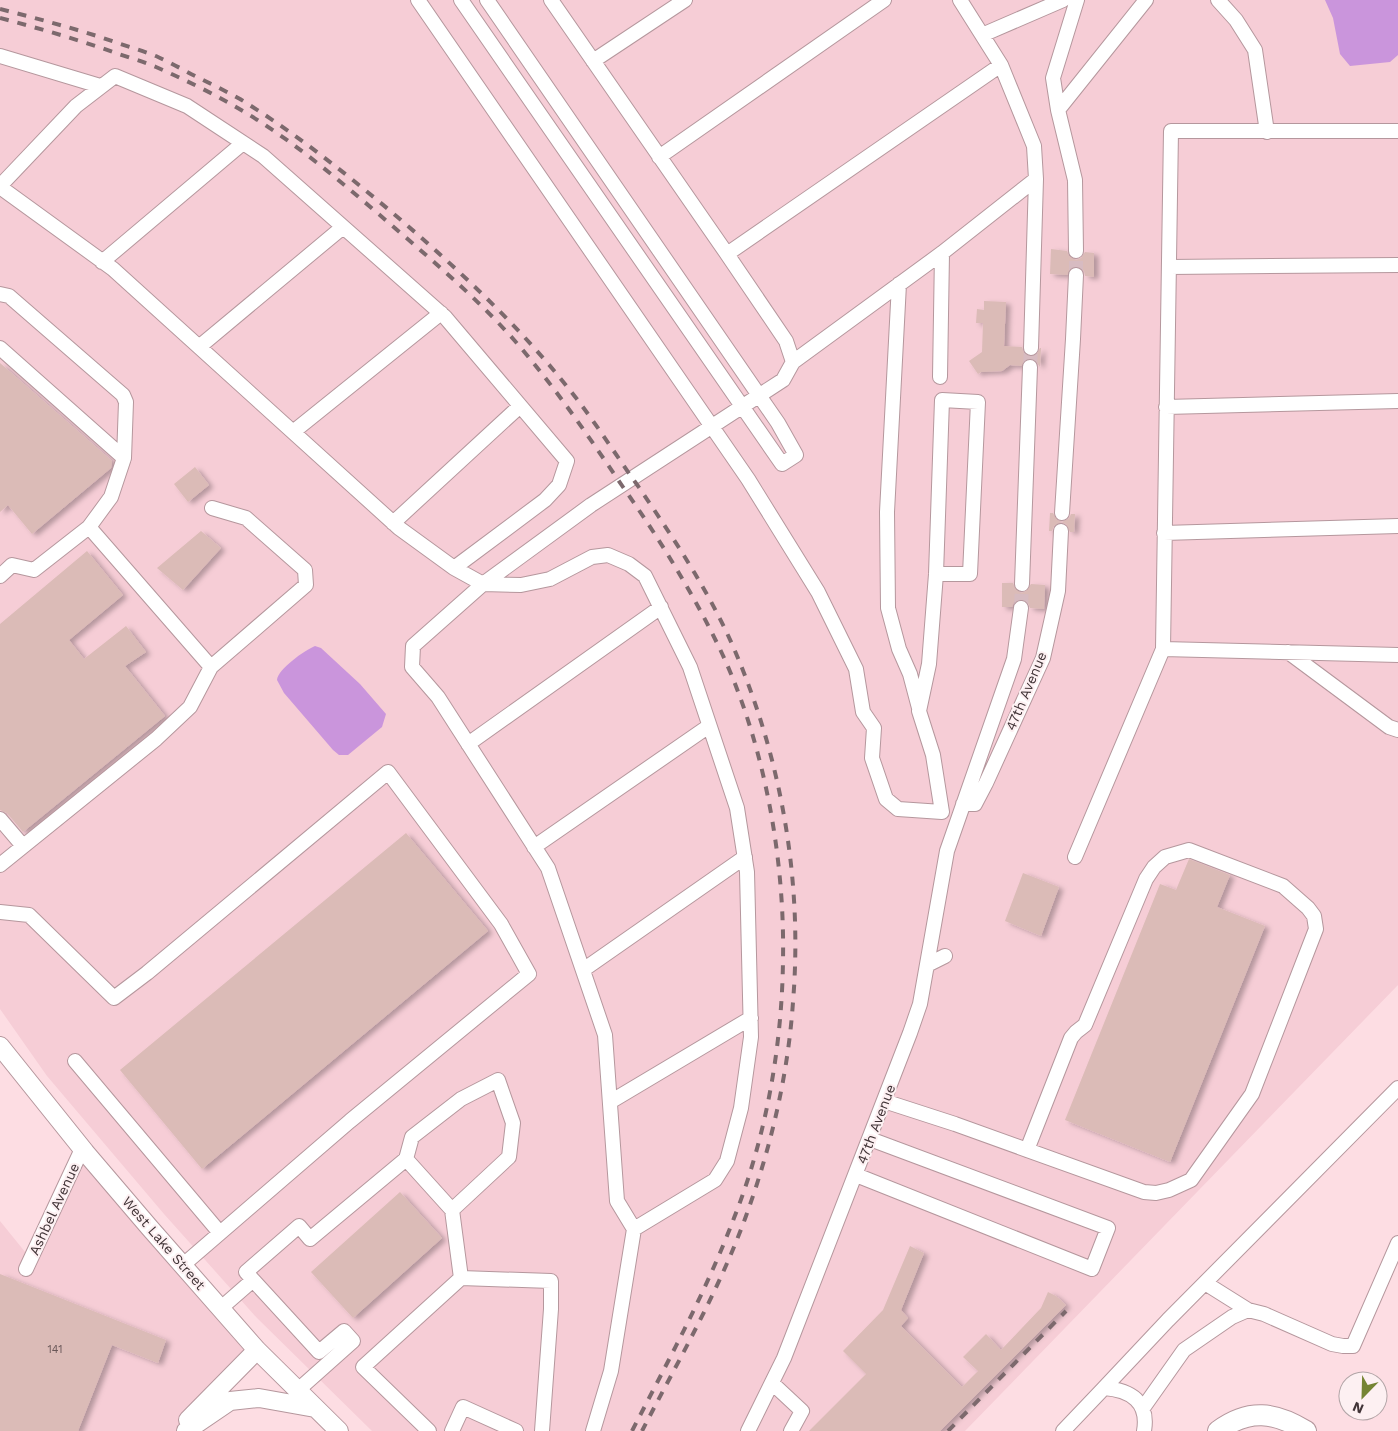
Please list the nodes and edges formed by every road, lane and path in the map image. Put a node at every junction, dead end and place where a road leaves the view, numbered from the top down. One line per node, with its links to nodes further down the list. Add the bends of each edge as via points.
1 (418, 0): 46 (street)
2 (461, 0): 44 (street)
3 (487, 0): 41 (street)
4 (551, 0): 14 (street)
5 (685, 0): 14 (street)
6 (884, 0): 21 (street)
7 (960, 0): 12 (street)
8 (1063, 0): 12 (street)
9 (1077, 0): 17 (street, via 1053,78)
10 (1146, 0): 17 (street)
11 (1218, 0): 19 (street, via 1236,20 1255,50)
12 (982, 35): 15 (street)
13 (0, 56): 16 (street)
14 (592, 61): 21 (street)
15 (1001, 66): 22 (street, via 1034,146); 27 (street)
16 (100, 86): 20 (street, via 115,76 187,106); 23 (street, via 76,106)
17 (1058, 110): 25 (street, via 1075,180)
18 (1398, 131): 19 (street)
19 (1267, 132): 30 (street, via 1171,131)
20 (243, 143): 24 (street, via 263,156); 28 (street)
21 (659, 157): 27 (street)
22 (1036, 179): 26 (street); 37 (street)
23 (0, 187): 28 (street)
24 (343, 227): 34 (street); 36 (street)
25 (1076, 251)
26 (942, 253): 32 (street); 40 (street)
27 (728, 254): 38 (street, via 786,340)
28 (102, 262): 36 (street)
29 (1398, 265): 30 (street)
30 (1169, 267): 45 (street)
31 (1076, 275): 50 (street)
32 (900, 284): 38 (street); 67 (street, via 887,512 888,608)
33 (0, 294): 48 (street, via 9,296 123,395 126,402)
34 (440, 313): 43 (street); 47 (street)
35 (0, 348): 48 (street)
36 (199, 348): 47 (street)
37 (1031, 348)
38 (793, 362): 41 (street, via 783,380)
39 (1030, 366): 60 (street)
40 (940, 377)
41 (760, 395): 44 (street); 44 (street, via 796,455 782,464)
42 (1398, 401): 45 (street)
43 (520, 406): 51 (street); 56 (street, via 567,461 559,484 544,500)
44 (742, 407): 46 (street)
45 (1166, 407): 55 (street)
46 (712, 426): 59 (street, via 591,505); 72 (street, via 818,592 856,669 863,712 874,728 872,758 886,798 898,809)
47 (293, 432): 51 (street)
48 (124, 458): 53 (street, via 111,497)
49 (212, 508): 66 (street, via 246,518 305,570 306,585)
50 (1062, 513)
51 (393, 523): 56 (street)
52 (1398, 526): 55 (street)
53 (88, 527): 58 (street, via 34,570 12,566); 66 (street)
54 (1061, 531): 71 (street, 47th Avenue, via 1058,591 1043,658 983,790 975,804)
55 (1164, 533): 63 (street)
56 (454, 568): 59 (street)
57 (936, 574): 57 (street, via 970,574 978,402 942,400); 67 (street, via 929,664)
58 (0, 576)
59 (483, 584): 61 (street, via 520,585 550,578 592,557 608,555 629,564 645,576); 70 (street, via 413,646 412,667 438,697)
60 (1022, 584)
61 (660, 607): 68 (street, via 690,667); 70 (street)
62 (1021, 608): 71 (street, 47th Avenue, via 1014,659)
63 (1163, 649): 64 (street); 78 (street)
64 (1288, 652): 65 (street); 69 (street, via 1389,727)
65 (1398, 655)
66 (211, 667): 75 (street, via 190,707 156,739)
67 (919, 711): 72 (street, via 933,755)
68 (709, 726): 76 (street); 77 (street, via 736,808)
69 (1398, 730)
70 (468, 744): 76 (street)
71 (963, 804): 73 (street, 47th Avenue)
72 (942, 812): 73 (street)
73 (958, 818): 82 (street, 47th Avenue, via 945,860)
74 (0, 819): 75 (street)
75 (23, 846): 79 (street)
76 (534, 847): 83 (street, via 548,868)
77 (745, 857): 83 (street); 84 (street)
78 (1076, 857)
79 (0, 865)
80 (0, 912): 97 (street, via 29,915 114,998 388,772 502,924 529,974)
81 (945, 956): 82 (street)
82 (927, 965): 88 (street, 47th Avenue, via 920,1004)
83 (582, 970): 89 (street, via 605,1035)
84 (751, 1018): 89 (street); 96 (street, via 741,1108 727,1161 715,1180)
85 (0, 1046): 91 (main road, West Lake Street)
86 (75, 1061): 97 (street)
87 (1398, 1088): 103 (street)
88 (884, 1101): 90 (street, 47th Avenue); 92 (street)
89 (610, 1102): 96 (street, via 617,1201)
90 (870, 1139): 94 (street, 47th Avenue); 94 (street, via 1108,1228 1092,1269)
91 (82, 1149): 99 (main road, West Lake Street); 100 (street, Ashbel Avenue)
92 (1027, 1150): 92 (street, via 1144,1192 1169,1190 1191,1180 1252,1094 1316,929 1314,916 1308,908 1283,886 1189,850 1165,857 1146,879 1085,1025 1071,1038)
93 (406, 1159): 95 (street); 95 (street, via 412,1137 461,1099 498,1080 513,1123 509,1157); 102 (street, via 310,1239 298,1226 246,1272)
94 (856, 1175): 107 (street, 47th Avenue)
95 (452, 1210): 101 (street)
96 (634, 1229): 119 (street, via 611,1370)
97 (220, 1233): 99 (street)
98 (1398, 1243): 105 (street, via 1353,1346 1332,1344)
99 (183, 1265): 104 (main road, West Lake Street)
100 (26, 1269)
101 (461, 1278): 115 (street, via 363,1367); 118 (street, via 551,1281)
102 (253, 1280): 104 (street); 109 (street, via 319,1352 344,1331 353,1341)
103 (1205, 1283): 105 (street); 108 (street)
104 (221, 1308): 106 (main road, West Lake Street)
105 (1248, 1310): 111 (street, via 1184,1350)
106 (257, 1350): 109 (main road, West Lake Street); 112 (main road)
107 (772, 1383): 120 (street, 47th Avenue); 121 (street, via 802,1411)
108 (1104, 1388): 111 (street, via 1126,1392 1138,1400); 122 (street)
109 (298, 1390): 110 (main road, West Lake Street)
110 (315, 1408): 113 (main road, via 259,1398 230,1401); 114 (main road, West Lake Street)
111 (1142, 1408): 123 (street, via 1146,1420)
112 (179, 1431)
113 (186, 1431)
114 (338, 1431)
115 (429, 1431)
116 (452, 1431): 117 (street, via 463,1407)
117 (516, 1431)
118 (542, 1431)
119 (593, 1431)
120 (748, 1431)
121 (791, 1431)
122 (1063, 1431)
123 (1144, 1431)
124 (1218, 1431): 125 (highway, via 1249,1415 1270,1415)
125 (1306, 1431)

